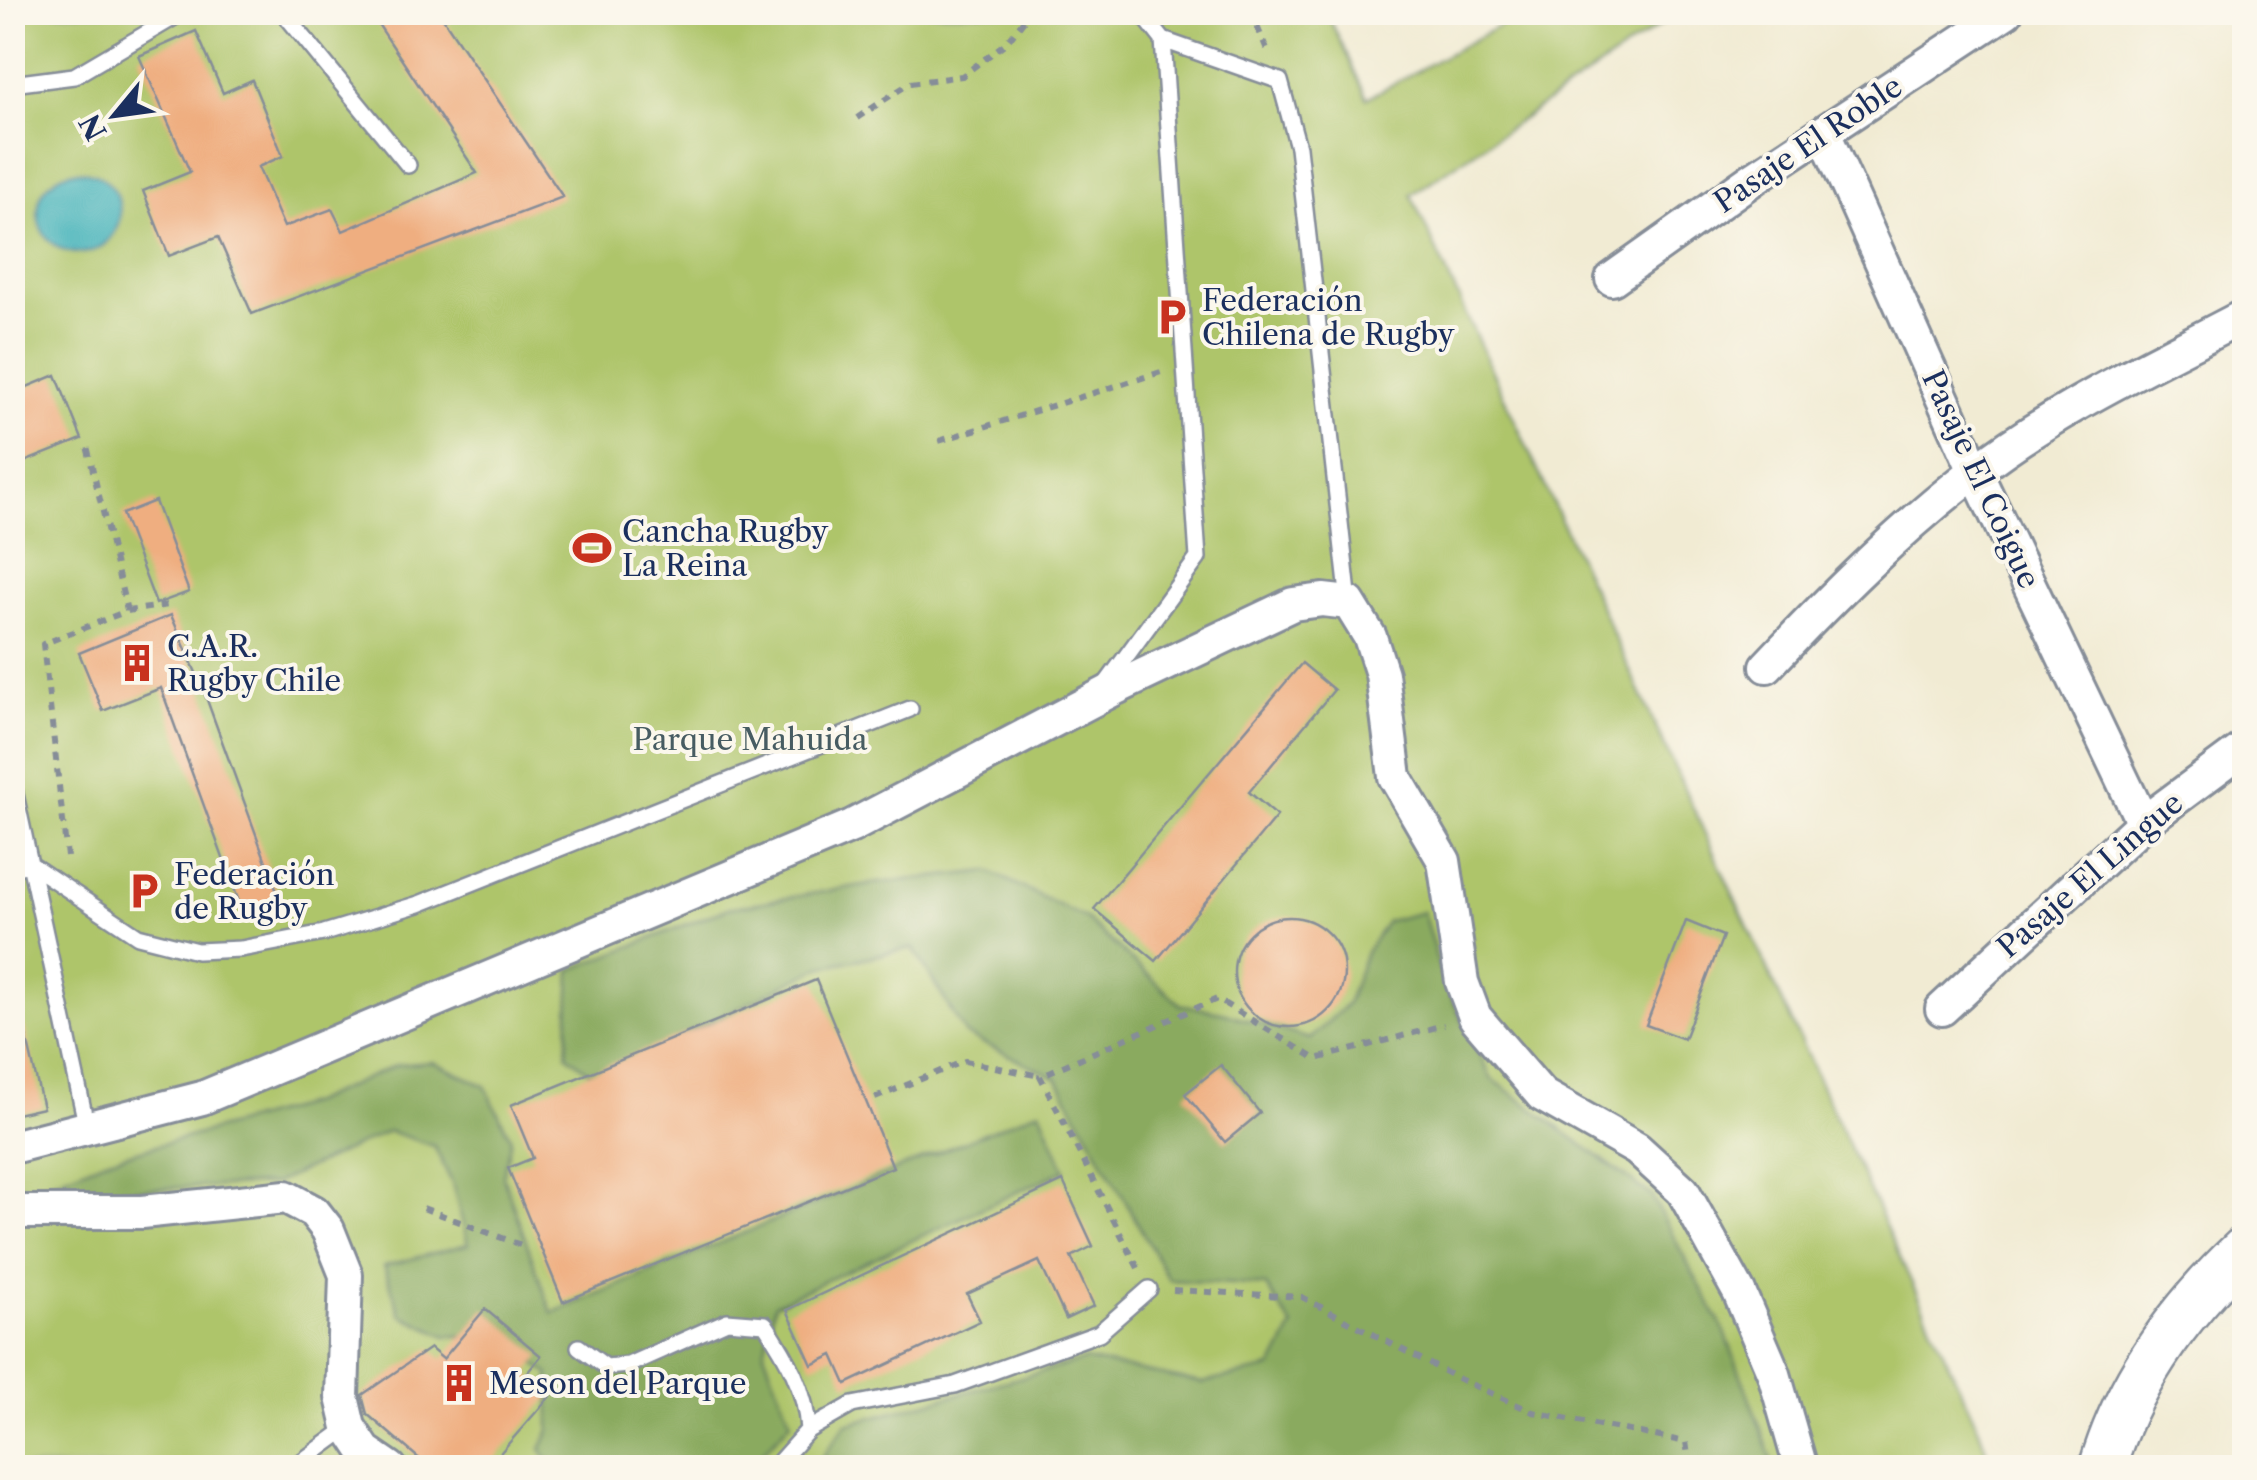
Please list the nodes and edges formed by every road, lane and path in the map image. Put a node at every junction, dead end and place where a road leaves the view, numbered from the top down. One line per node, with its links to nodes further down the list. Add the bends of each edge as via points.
1 (183, 12): 7 (lane, via 74,76)
2 (284, 12): 10 (lane)
3 (1030, 12): 8 (path, via 1007,42 962,76 910,83)
4 (1140, 12): 6 (lane)
5 (2006, 12): 9 (street, Pasaje El Roble)
6 (1164, 40): 13 (lane); 17 (lane, via 1280,81 1298,147)
7 (12, 84)
8 (856, 118)
9 (1824, 133): 11 (street, Pasaje El Roble); 16 (street, Pasaje El Coigue)
10 (408, 165)
11 (1612, 279)
12 (2244, 316): 16 (street, via 2086,400)
13 (1186, 364): 14 (path); 21 (lane, via 1198,558)
14 (940, 441)
15 (87, 446): 19 (path)
16 (1975, 471): 20 (street, via 1854,574); 25 (street, Pasaje El Coigue)
17 (1348, 603): 21 (street, via 1293,604); 30 (street, via 1370,637 1382,674 1395,777 1444,861 1462,982)
18 (170, 605): 19 (path)
19 (127, 611): 28 (path, via 44,644)
20 (1767, 666)
21 (1094, 700): 33 (street, via 816,841 202,1098)
22 (910, 709): 28 (lane, via 419,904 324,933 197,951 138,936)
23 (2244, 748): 25 (street, Pasaje El Lingue)
24 (12, 780): 26 (lane)
25 (2143, 823): 29 (street, Pasaje El Lingue)
26 (30, 864): 27 (lane); 28 (lane); 33 (lane)
27 (12, 868)
28 (71, 891)
29 (1942, 1009)
30 (1474, 1017): 31 (path, via 1316,1060 1218,999); 47 (street, via 1542,1095 1638,1149 1683,1191 1760,1341)
31 (1040, 1076): 32 (path, via 965,1062); 39 (path)
32 (876, 1098)
33 (87, 1128): 34 (street)
34 (12, 1147)
35 (423, 1208): 37 (path)
36 (12, 1212): 41 (street, via 142,1212 286,1197 314,1212 346,1275 342,1397)
37 (526, 1247)
38 (2244, 1250): 48 (street, via 2178,1319 2132,1391)
39 (1148, 1289): 42 (lane, via 1099,1333 955,1384 852,1404); 46 (path, via 1302,1297 1533,1412 1686,1442)
40 (579, 1346): 42 (lane, via 606,1367 628,1365 727,1321 765,1324 807,1404)
41 (349, 1426): 43 (lane); 44 (street, via 364,1451)
42 (808, 1430): 45 (lane)
43 (293, 1468)
44 (390, 1468)
45 (774, 1468)
46 (1690, 1468)
47 (1800, 1468)
48 (2102, 1468)

